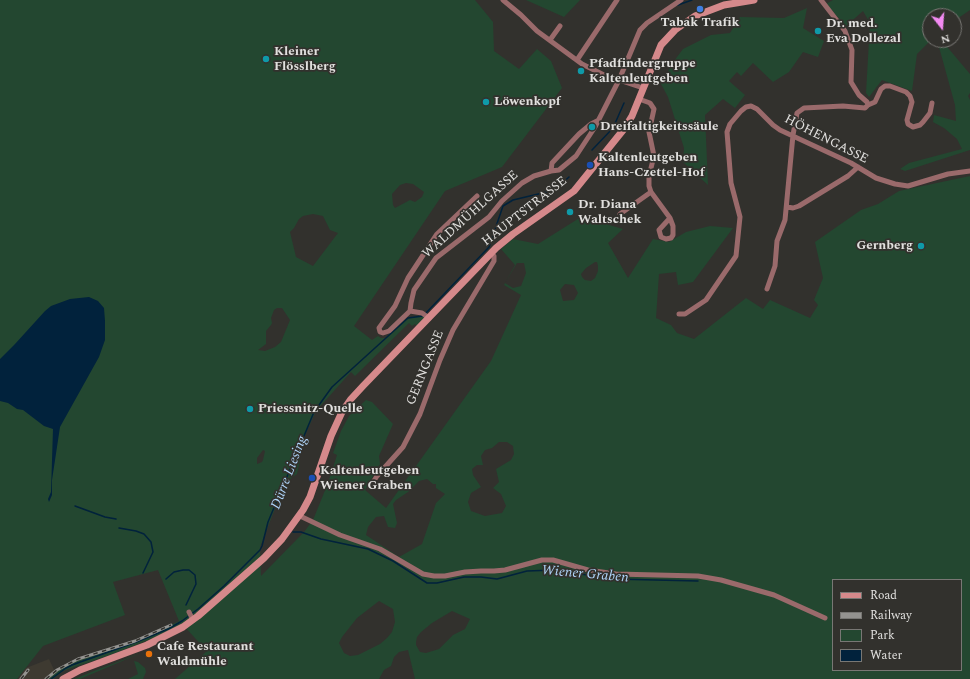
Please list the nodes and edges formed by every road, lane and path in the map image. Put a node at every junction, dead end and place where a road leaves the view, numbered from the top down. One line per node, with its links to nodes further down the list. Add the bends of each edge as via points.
1 (503, 0): 7 (street)
2 (617, 0): 8 (street)
3 (681, 0): 9 (street, WALDMÜHLGASSE, via 640,30)
4 (754, 0): 10 (main road, HAUPTSTRASSE, via 716,8 681,25 661,45)
5 (821, 0): 13 (street, via 845,31 852,50 851,82)
6 (560, 26): 7 (street)
7 (550, 40): 8 (street)
8 (577, 60): 9 (street, via 591,69)
9 (619, 80): 10 (street); 14 (street, WALDMÜHLGASSE)
10 (643, 88): 11 (main road, HAUPTSTRASSE)
11 (639, 99): 19 (street, via 650,103 654,109 649,132 654,156 648,176); 24 (main road, HAUPTSTRASSE, via 624,129 574,191 513,234)
12 (932, 103): 13 (street, via 930,113 923,122 913,127 907,121 912,102 906,92 885,86 875,102)
13 (868, 104): 15 (street, via 865,108 843,106 801,109 797,114)
14 (599, 120): 17 (street, via 579,134 552,163); 17 (street, WALDMÜHLGASSE, via 576,156 565,167)
15 (793, 135): 16 (street, HÖHENGASSE); 21 (street); 27 (street, HÖHENGASSE, via 776,128 751,106 742,109 729,126 727,134 731,183 740,218 736,256 706,300 685,314)
16 (858, 167): 18 (street, HÖHENGASSE, via 876,178 904,186); 21 (street, via 799,206)
17 (551, 171): 26 (street, WALDMÜHLGASSE, via 522,183 490,216 436,258 414,290)
18 (970, 171)
19 (651, 192): 22 (street); 23 (street)
20 (477, 196): 26 (street, via 437,234 408,278 395,306 380,326 380,332 389,331)
21 (787, 207): 25 (street, via 777,241 775,266)
22 (620, 214)
23 (670, 218)
24 (491, 253): 28 (main road, HAUPTSTRASSE); 29 (street, GERNGASSE, via 494,261 453,330 420,414 403,447)
25 (767, 290)
26 (410, 311): 28 (street)
27 (679, 314)
28 (426, 316): 30 (main road, HAUPTSTRASSE, via 362,386 342,412 310,497)
29 (370, 487)
30 (300, 516): 31 (street, via 340,535 380,549 423,574 445,576 505,570 542,560 553,560 588,570 616,574 698,576 721,580 774,595); 32 (main road, HAUPTSTRASSE, via 260,562 191,616 176,631)
31 (825, 618)
32 (63, 679)

